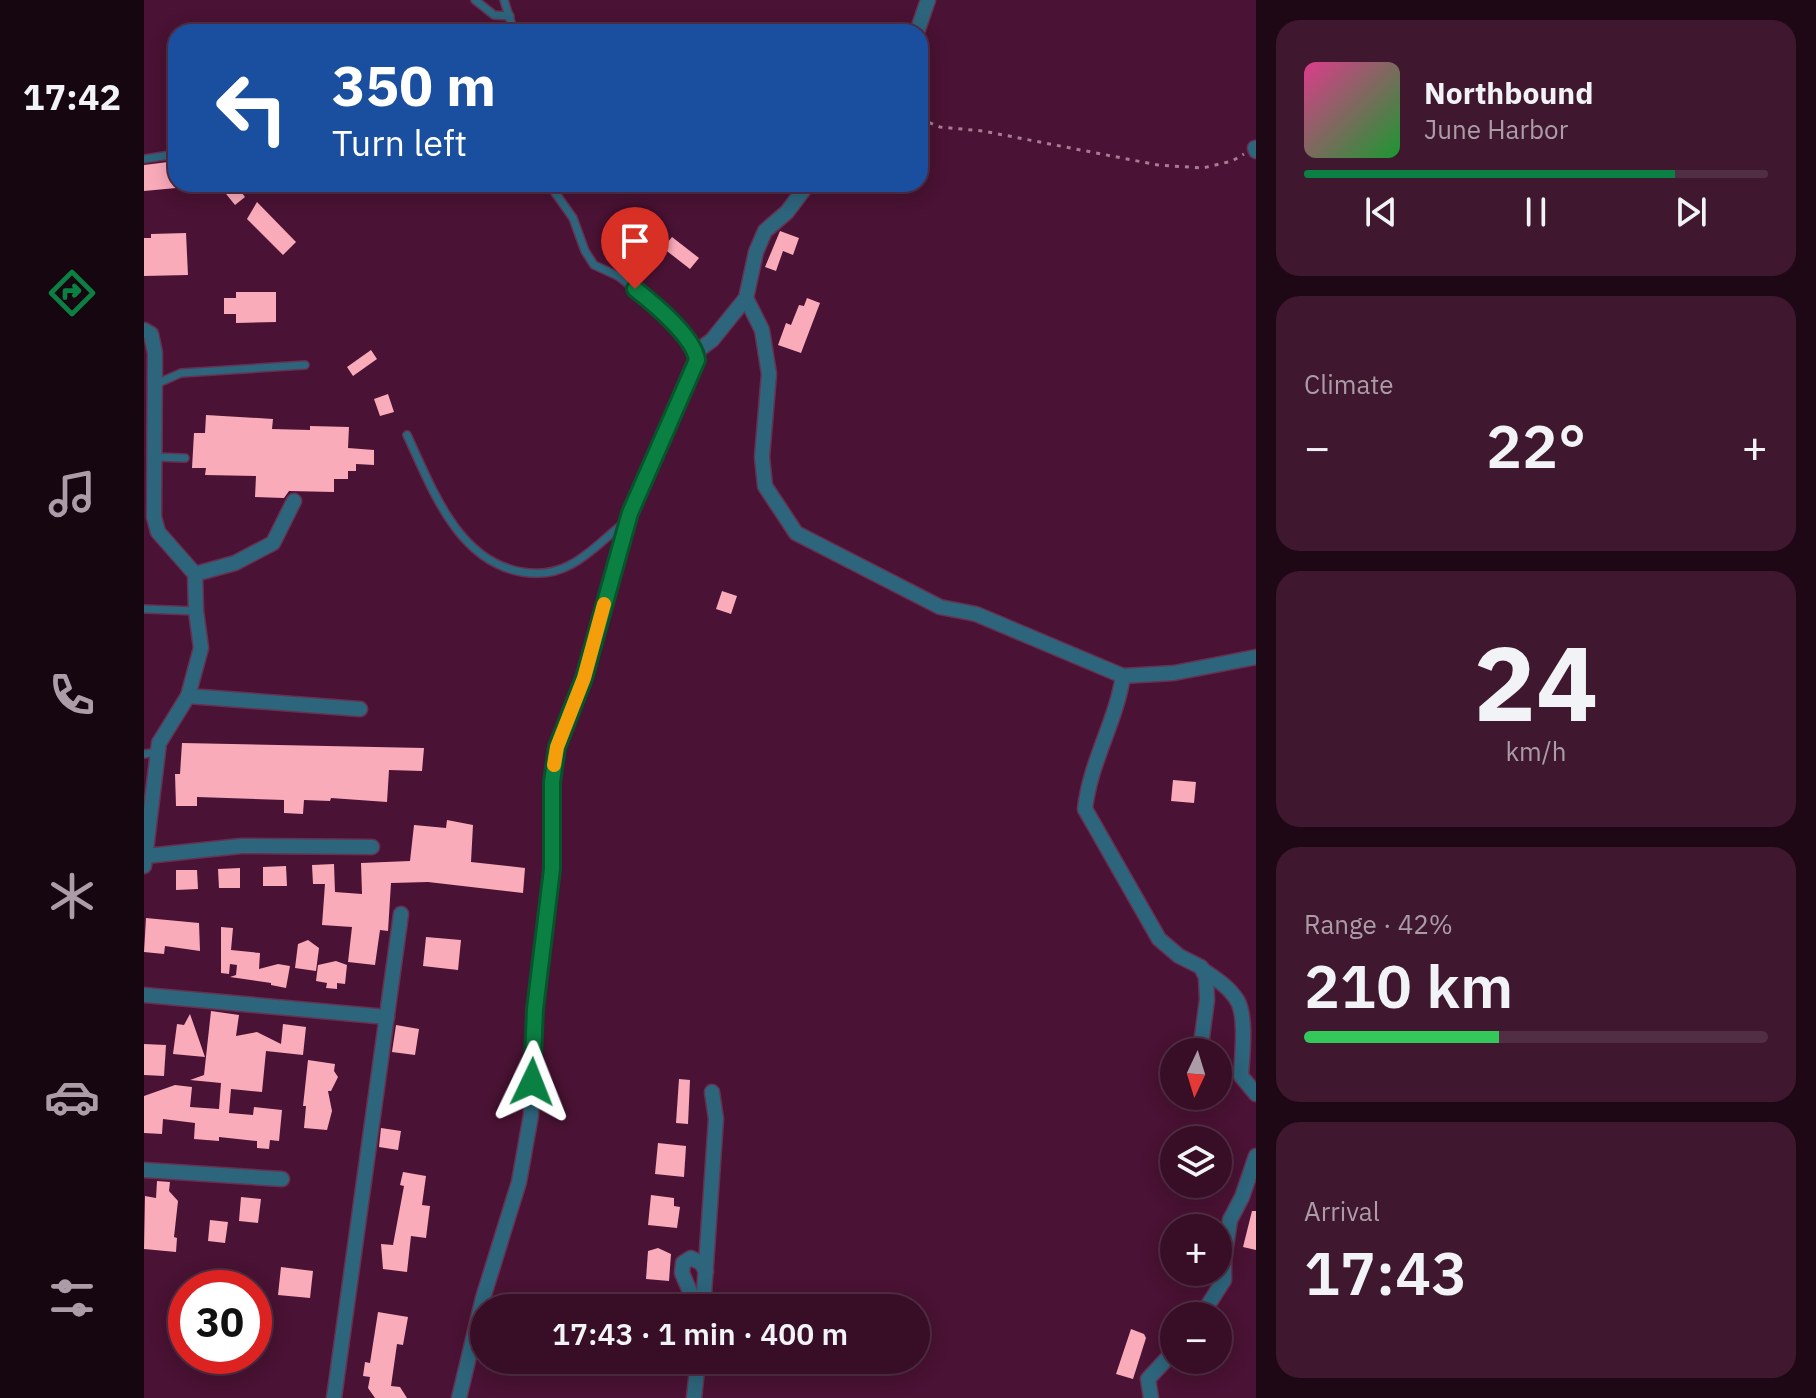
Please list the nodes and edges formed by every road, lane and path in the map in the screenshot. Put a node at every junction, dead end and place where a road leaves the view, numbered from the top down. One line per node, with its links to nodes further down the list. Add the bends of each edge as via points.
1 (475, 0): 4 (lane, via 494,15)
2 (504, 0): 4 (lane)
3 (928, 0): 6 (street)
4 (510, 16): 5 (lane)
5 (512, 24)
6 (920, 24)
7 (928, 122): 8 (path, via 1158,165 1203,168)
8 (1256, 149)
9 (168, 155): 10 (lane)
10 (144, 159)
11 (555, 192): 15 (lane, via 594,265 652,302 694,348)
12 (802, 192): 13 (street, via 765,231)
13 (746, 298): 15 (street, via 700,349); 27 (street, via 762,330 769,374 762,457 765,486 796,533 940,607 976,614)
14 (144, 330): 17 (street, via 154,344)
15 (697, 360): 22 (street)
16 (305, 365): 17 (lane, via 181,373)
17 (156, 384): 19 (street)
18 (407, 435): 22 (lane, via 450,521 484,559 506,569 542,574 573,564)
19 (154, 457): 20 (lane); 23 (street, via 152,501 158,532)
20 (185, 458)
21 (294, 501): 23 (street, via 273,543 235,563)
22 (629, 519): 50 (street, via 584,678 557,747 531,1115 519,1182)
23 (195, 574): 25 (street)
24 (144, 609): 25 (lane)
25 (196, 611): 28 (street, via 201,648)
26 (1256, 657): 27 (street, via 1174,673)
27 (1123, 676): 34 (street, via 1085,809 1159,939)
28 (188, 696): 29 (street); 30 (street)
29 (360, 709)
30 (151, 753): 32 (street)
31 (372, 847): 32 (street, via 241,846)
32 (145, 861)
33 (401, 914): 36 (street)
34 (1203, 970): 37 (street, via 1207,1000); 39 (street, via 1238,1001 1241,1076)
35 (144, 995): 36 (street)
36 (387, 1017): 49 (street)
37 (1202, 1038)
38 (712, 1092): 43 (street, via 716,1119)
39 (1256, 1094)
40 (1256, 1156): 46 (street, via 1230,1220 1224,1280)
41 (144, 1170): 42 (street)
42 (282, 1179)
43 (706, 1271): 44 (street, via 691,1258 683,1263); 45 (street)
44 (691, 1294)
45 (704, 1294)
46 (1210, 1302)
47 (1160, 1366): 52 (street, via 1148,1379)
48 (697, 1374): 51 (street)
49 (334, 1398)
50 (459, 1398)
51 (694, 1398)
52 (1151, 1398)

